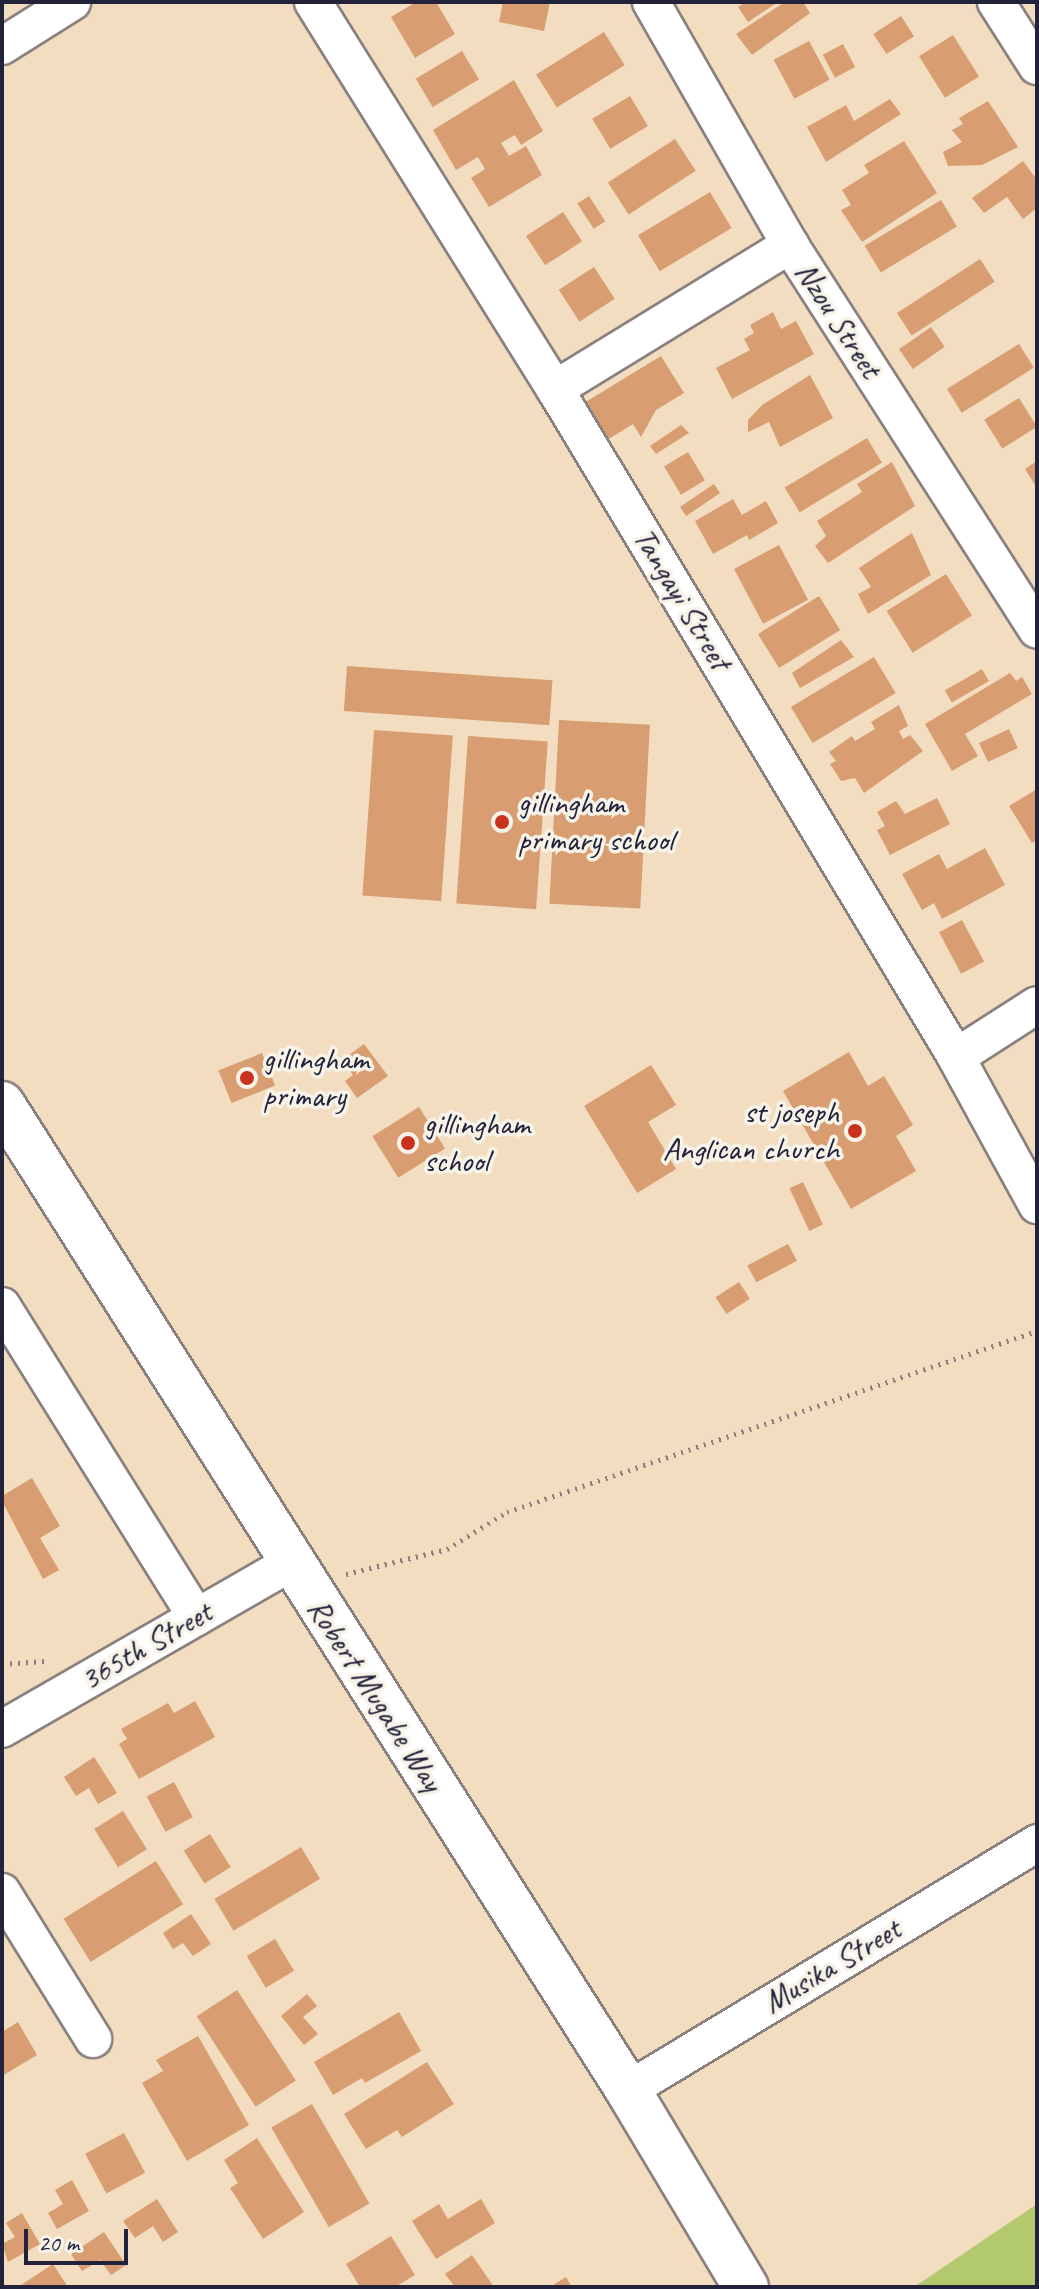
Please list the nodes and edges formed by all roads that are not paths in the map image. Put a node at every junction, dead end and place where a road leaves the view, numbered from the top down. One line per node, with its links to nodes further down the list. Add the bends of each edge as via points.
1 (72, 2): 5 (street)
2 (313, 2): 8 (street, Tangayi Street)
3 (651, 2): 7 (street, Nzou Street)
4 (996, 2): 6 (street)
5 (3, 44)
6 (1037, 66)
7 (790, 245): 8 (street); 9 (street, Nzou Street)
8 (555, 389): 11 (street, Tangayi Street)
9 (1037, 630)
10 (1037, 1005): 11 (street)
11 (956, 1057): 13 (street, Tangayi Street)
12 (2, 1104): 15 (street, Robert Mugabe Way)
13 (1037, 1205)
14 (2, 1306): 16 (street)
15 (291, 1563): 16 (street, 365th Street); 21 (street, Robert Mugabe Way)
16 (196, 1617): 17 (street, 365th Street)
17 (2, 1729)
18 (1037, 1843): 21 (street, Musika Street)
19 (2, 1892): 20 (street)
20 (93, 2039)
21 (628, 2090): 22 (street, Robert Mugabe Way)
22 (746, 2287)

